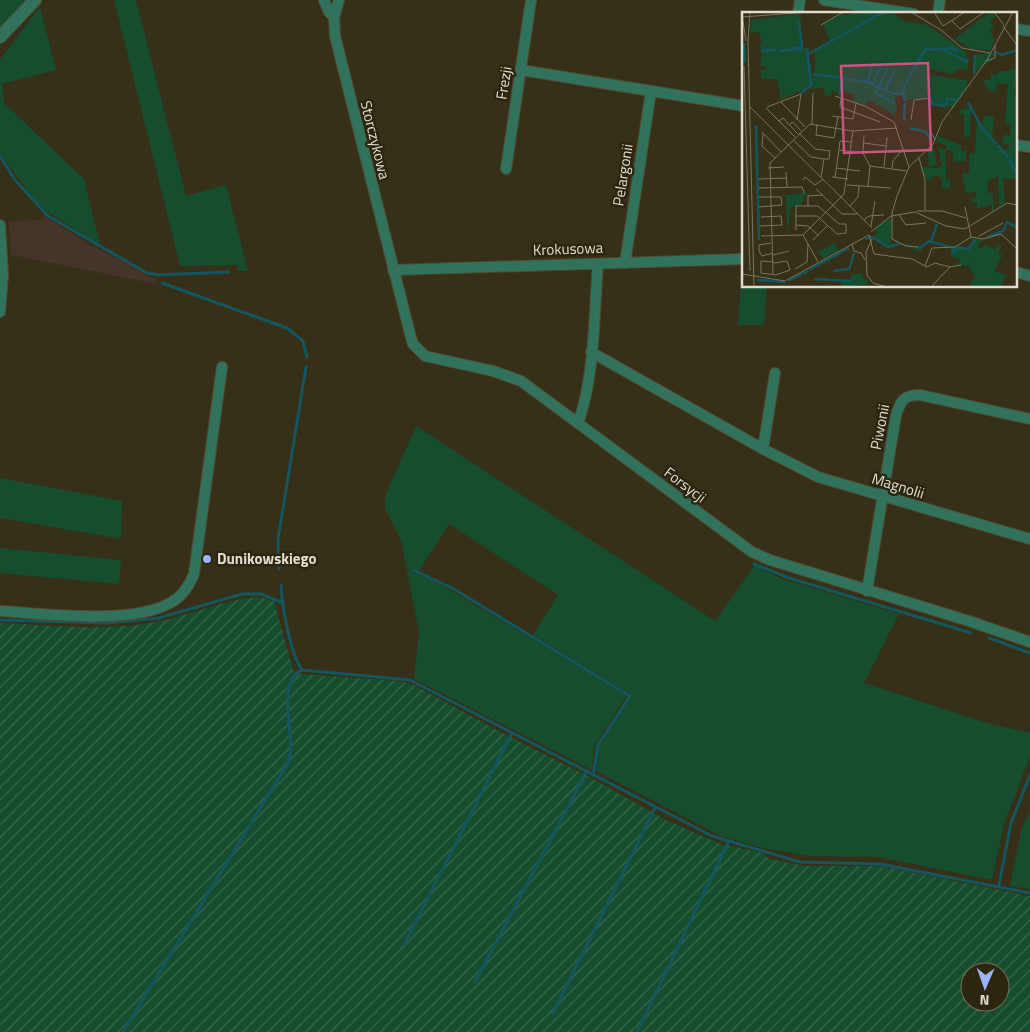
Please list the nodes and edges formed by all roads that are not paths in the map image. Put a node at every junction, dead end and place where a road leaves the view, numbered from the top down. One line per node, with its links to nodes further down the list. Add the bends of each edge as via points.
1 (35, 0): 8 (street)
2 (324, 0): 7 (street, Storczykowa, via 328,12)
3 (339, 0): 7 (street, Storczykowa)
4 (531, 0): 9 (street, Frezji)
5 (824, 0): 6 (street)
6 (901, 12)
7 (334, 17): 17 (street, Storczykowa, via 334,36 344,80)
8 (0, 37)
9 (521, 70): 10 (street); 12 (street, Frezji)
10 (651, 91): 11 (street); 15 (street, Pelargonii)
11 (742, 106)
12 (506, 170)
13 (0, 226): 18 (street, via 3,275)
14 (742, 259): 15 (street, Krokusowa)
15 (625, 263): 16 (street, Krokusowa)
16 (598, 264): 17 (street, Krokusowa); 19 (street)
17 (393, 270): 23 (street, Forsycji, via 410,334 418,351 436,360 493,370 521,381)
18 (0, 312)
19 (591, 352): 23 (street, via 585,401); 24 (street, Magnolii)
20 (222, 367): 28 (street, via 194,574 180,596 160,608 110,616)
21 (774, 373): 24 (street)
22 (1030, 418): 25 (street, Piwonii, via 908,395 901,401 896,415)
23 (578, 423): 27 (street, Forsycji, via 740,545 770,560)
24 (763, 450): 25 (street, Magnolii, via 818,477)
25 (883, 498): 26 (street, Magnolii); 27 (street, Piwonii)
26 (1030, 539)
27 (867, 591): 29 (street, Forsycji)
28 (0, 611)
29 (1030, 642)

